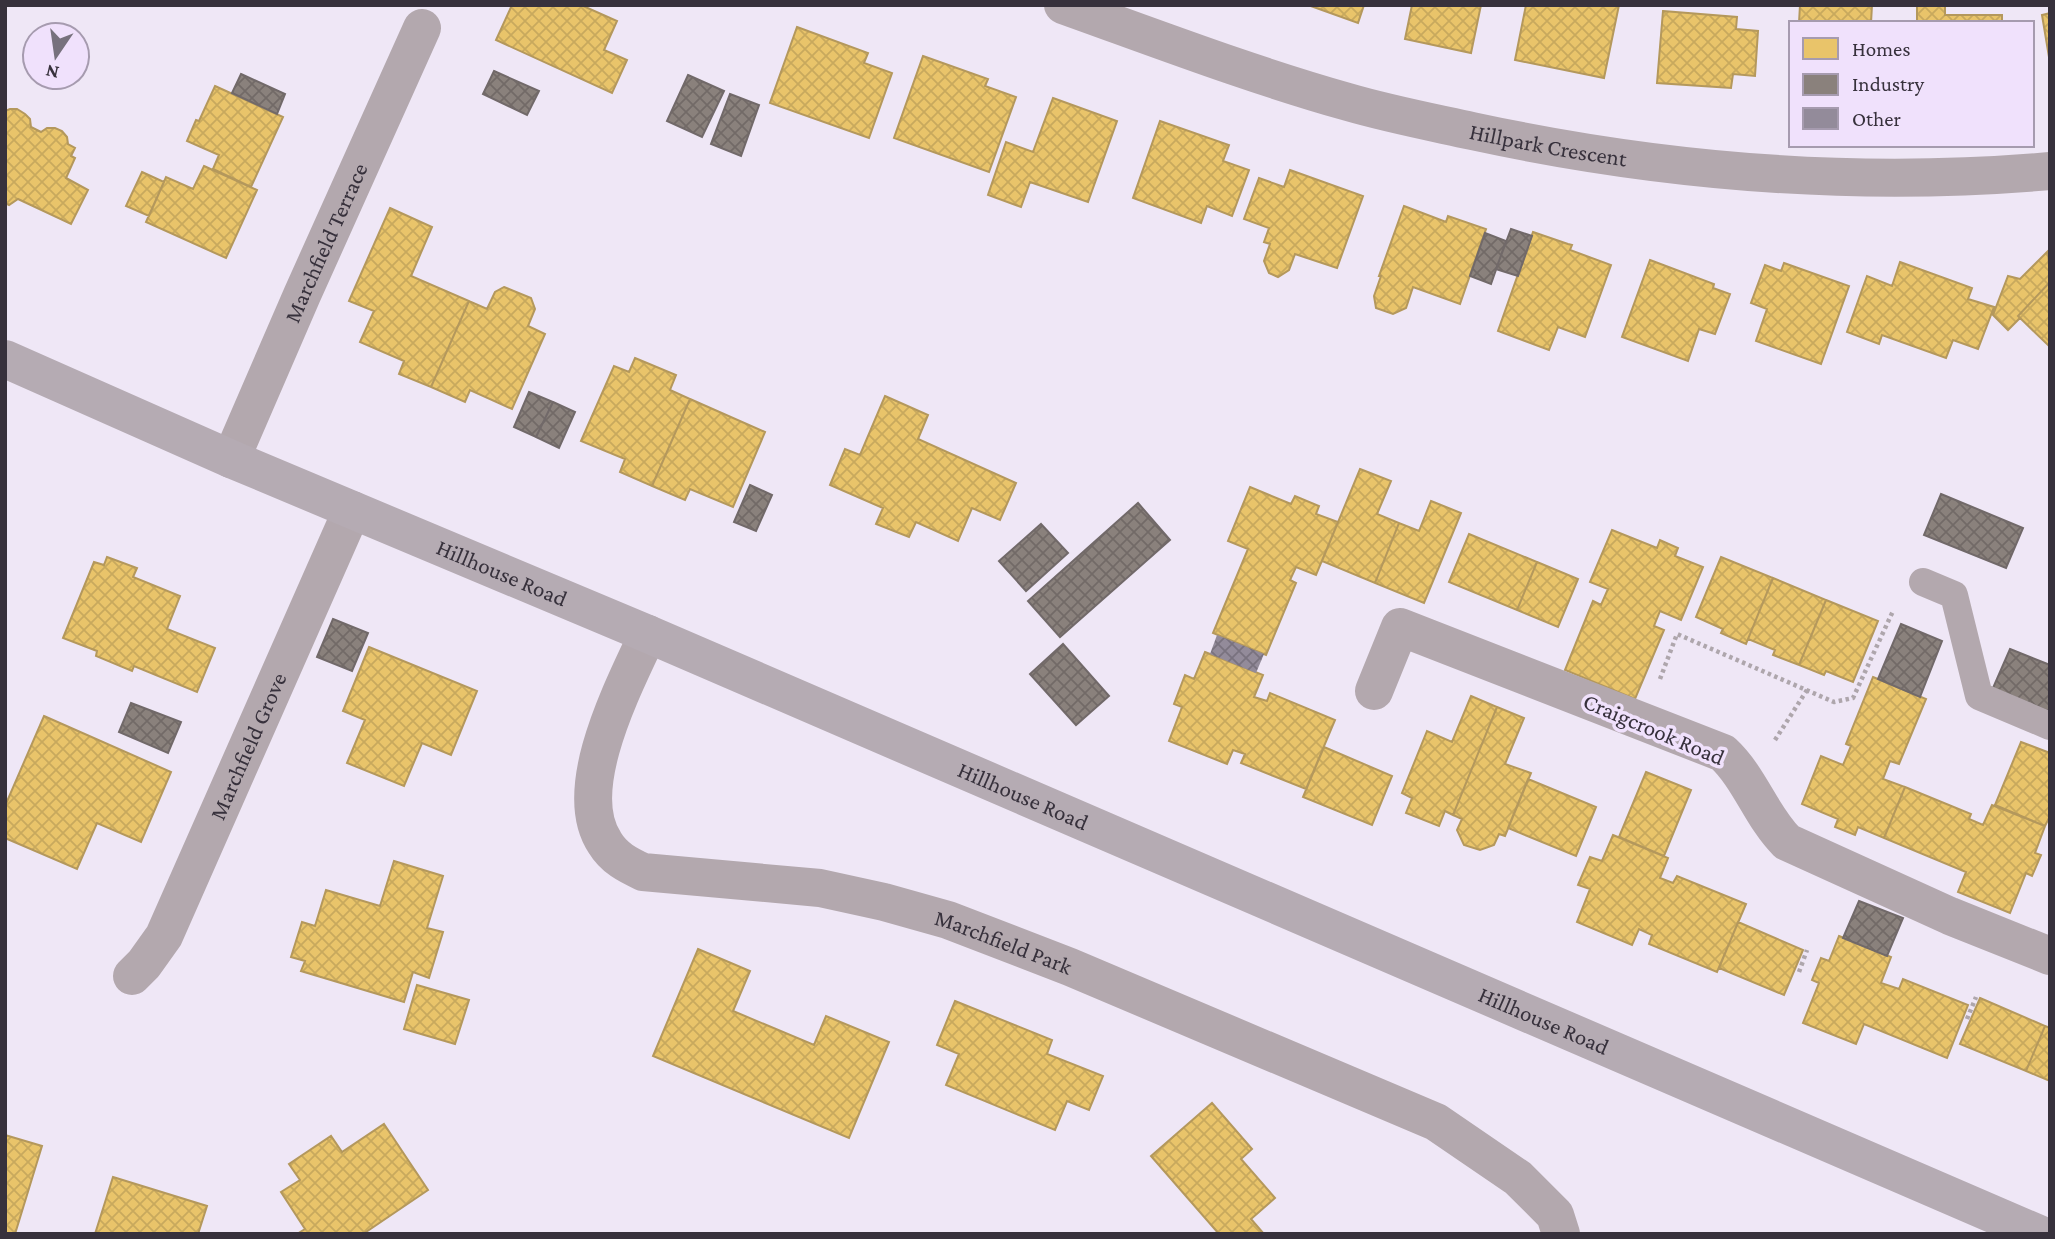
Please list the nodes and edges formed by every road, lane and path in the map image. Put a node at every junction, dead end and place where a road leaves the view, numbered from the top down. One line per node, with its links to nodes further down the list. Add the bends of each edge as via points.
1 (1063, 5): 3 (street, Hillpark Crescent, via 1292,86 1545,147 1785,176 1905,178)
2 (422, 28): 5 (street, Marchfield Terrace)
3 (2050, 171)
4 (5, 359): 5 (main road, Hillhouse Road)
5 (231, 459): 6 (main road, Hillhouse Road)
6 (352, 510): 8 (main road, Hillhouse Road); 15 (street, Marchfield Grove, via 164,936)
7 (1923, 582): 10 (path, via 1890,614 1853,698 1834,702 1677,634); 11 (lane, via 1954,595 1979,696)
8 (648, 634): 18 (street, Marchfield Park, via 606,729 594,784 593,815 598,831 626,864 643,872 820,888 884,902 948,920 1070,967 1436,1122 1518,1178 1555,1215); 19 (main road, Hillhouse Road)
9 (1374, 691): 10 (street, Craigcrook Road, via 1400,627)
10 (1644, 723): 13 (street, Craigcrook Road, via 1723,754 1734,763 1772,826 1787,842)
11 (2050, 726)
12 (1807, 950): 14 (path)
13 (2050, 956)
14 (1799, 972)
15 (132, 976)
16 (1976, 997): 17 (path)
17 (1967, 1019)
18 (1561, 1234)
19 (2039, 1234)

